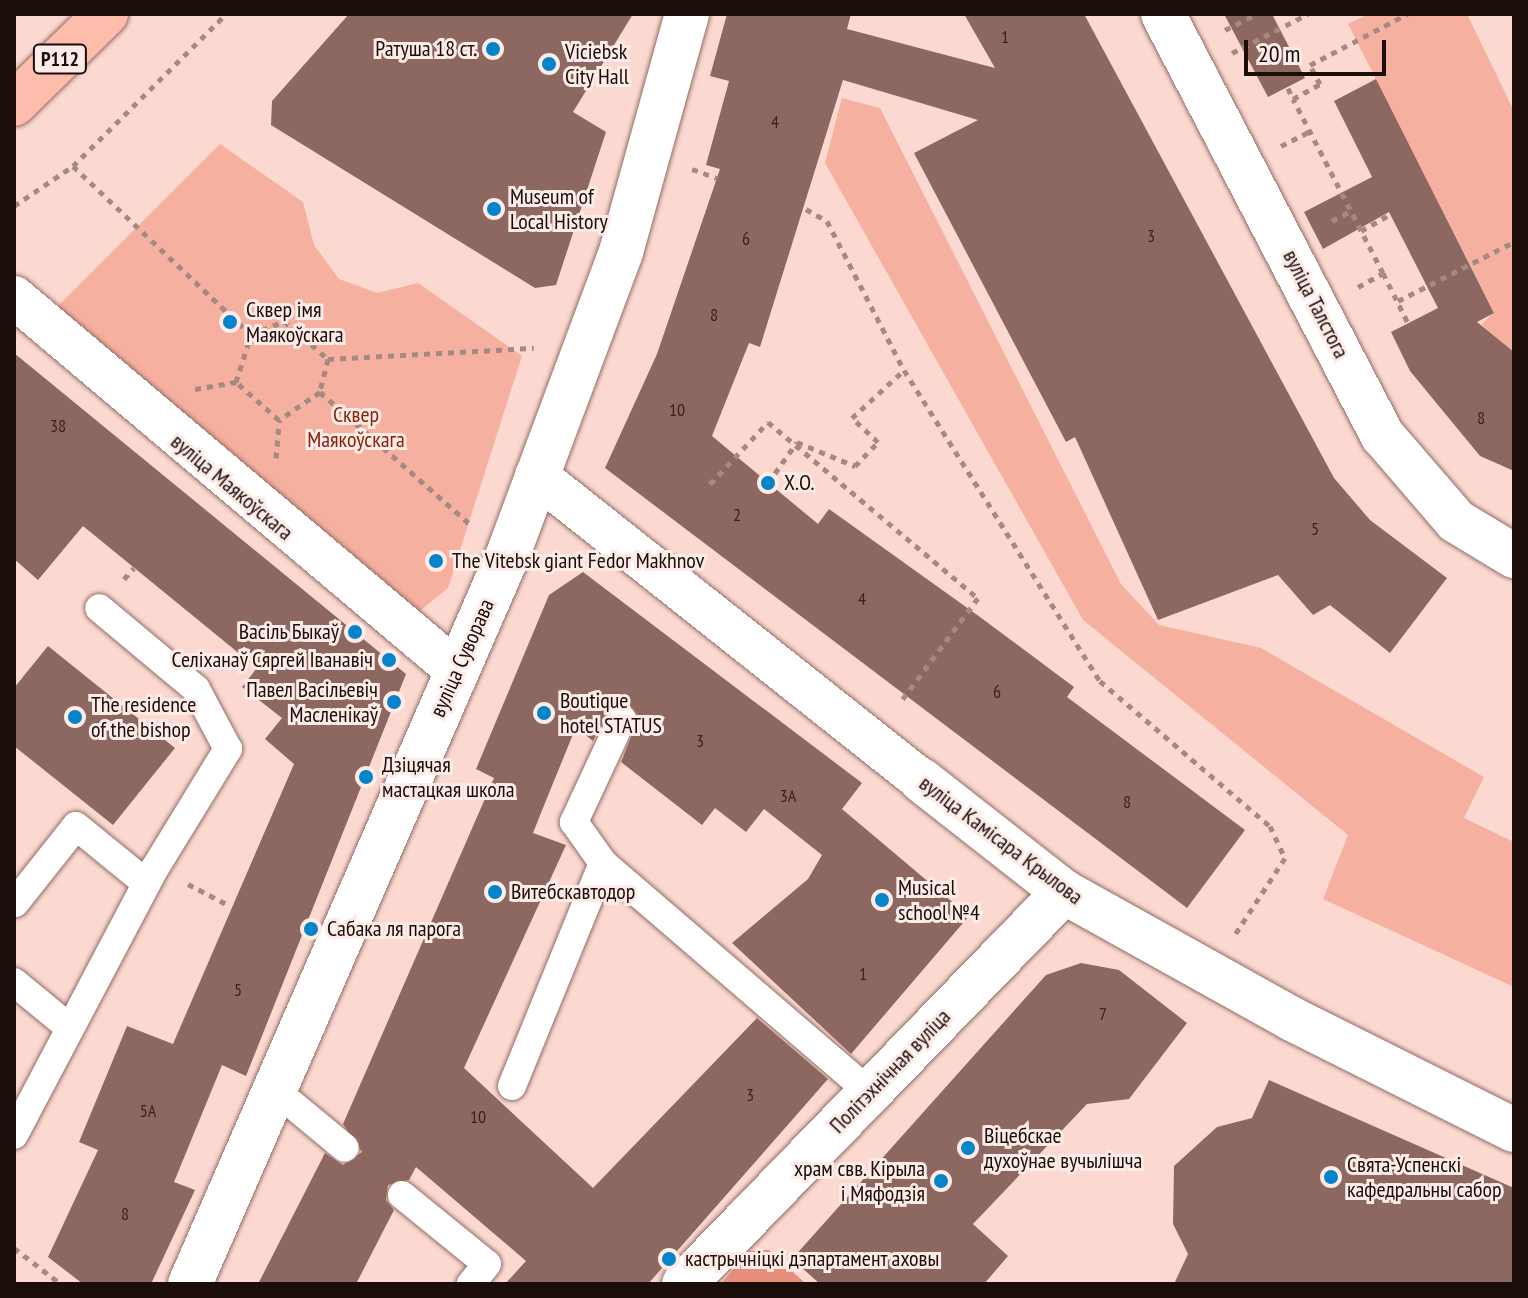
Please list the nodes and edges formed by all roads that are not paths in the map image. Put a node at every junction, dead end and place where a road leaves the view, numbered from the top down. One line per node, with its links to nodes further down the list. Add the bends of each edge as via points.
1 (687, 14): 6 (street, вуліца Суворава, via 621,252)
2 (1163, 14): 7 (street, вуліца Талстога, via 1383,436 1456,521)
3 (102, 15): 4 (main road, Р112)
4 (14, 104)
5 (14, 297): 9 (street, вуліца Маякоўскага)
6 (536, 475): 9 (street, вуліца Суворава, via 507,557); 11 (street, вуліца Камісара Крылова)
7 (1514, 556)
8 (99, 608): 13 (lane, via 196,689 228,749)
9 (456, 670): 19 (street, вуліца Суворава)
10 (622, 719): 12 (lane, via 574,822)
11 (921, 780): 14 (street, вуліца Камісара Крылова)
12 (603, 863): 18 (lane); 20 (lane)
13 (146, 883): 15 (lane, via 76,826); 17 (lane)
14 (1064, 892): 20 (street, Політэхнічная вуліца); 21 (street, вуліца Камісара Крылова)
15 (15, 903)
16 (14, 982): 17 (lane)
17 (70, 1028): 22 (lane)
18 (512, 1086)
19 (276, 1091): 23 (lane); 25 (street, вуліца Суворава)
20 (869, 1092): 27 (street, Політэхнічная вуліца)
21 (1514, 1130)
22 (14, 1135)
23 (345, 1148)
24 (402, 1195): 26 (lane, via 487,1264)
25 (190, 1284)
26 (471, 1284)
27 (684, 1284)

